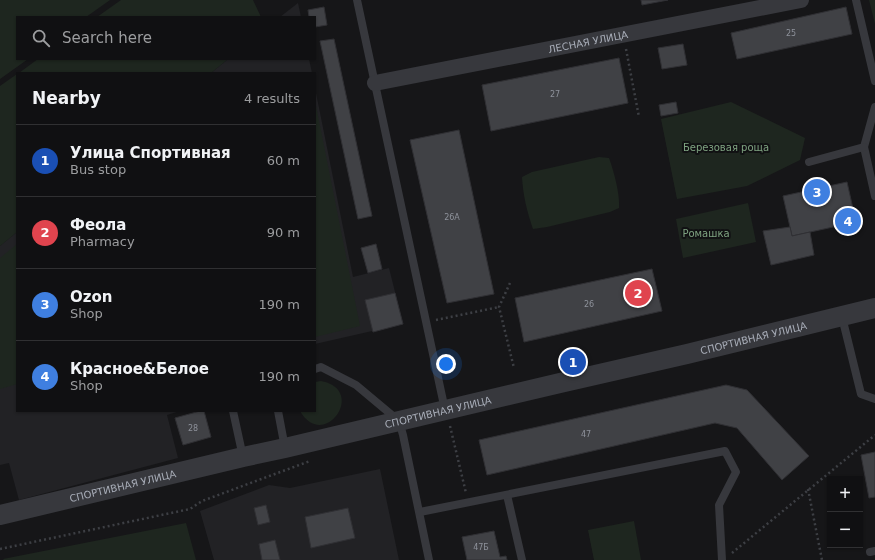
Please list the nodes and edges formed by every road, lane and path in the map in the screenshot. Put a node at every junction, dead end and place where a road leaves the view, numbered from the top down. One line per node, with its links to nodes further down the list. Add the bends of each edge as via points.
1 (357, 0): 6 (lane)
2 (801, 0): 4 (street, ЛЕСНАЯ УЛИЦА)
3 (856, 0): 5 (lane)
4 (624, 35): 6 (street, ЛЕСНАЯ УЛИЦА); 8 (path)
5 (875, 81)
6 (375, 83): 16 (lane)
7 (875, 107): 9 (lane)
8 (639, 117)
9 (864, 147): 10 (lane); 11 (lane)
10 (809, 162)
11 (875, 196)
12 (510, 283): 13 (path)
13 (498, 307): 16 (path); 17 (path)
14 (875, 308): 15 (street, СПОРТИВНАЯ УЛИЦА)
15 (842, 316): 19 (lane, via 861,394); 22 (street, СПОРТИВНАЯ УЛИЦА, via 560,382)
16 (427, 323): 22 (lane)
17 (514, 368)
18 (316, 369): 23 (lane, via 322,367 356,385)
19 (875, 399)
20 (233, 412): 26 (lane)
21 (278, 412): 25 (lane)
22 (447, 418): 23 (street, СПОРТИВНАЯ УЛИЦА); 30 (path)
23 (399, 421): 25 (street, СПОРТИВНАЯ УЛИЦА); 31 (lane)
24 (875, 435): 28 (path)
25 (285, 448): 26 (street, СПОРТИВНАЯ УЛИЦА)
26 (243, 457): 32 (street, СПОРТИВНАЯ УЛИЦА)
27 (310, 461): 33 (path, via 202,502 190,509)
28 (808, 489): 34 (path); 37 (path)
29 (507, 495): 30 (lane); 34 (lane, via 725,451 736,472 719,505); 36 (lane)
30 (468, 503): 31 (lane)
31 (420, 512): 35 (lane)
32 (0, 515)
33 (0, 549)
34 (726, 557)
35 (429, 560)
36 (522, 560)
37 (822, 560)

